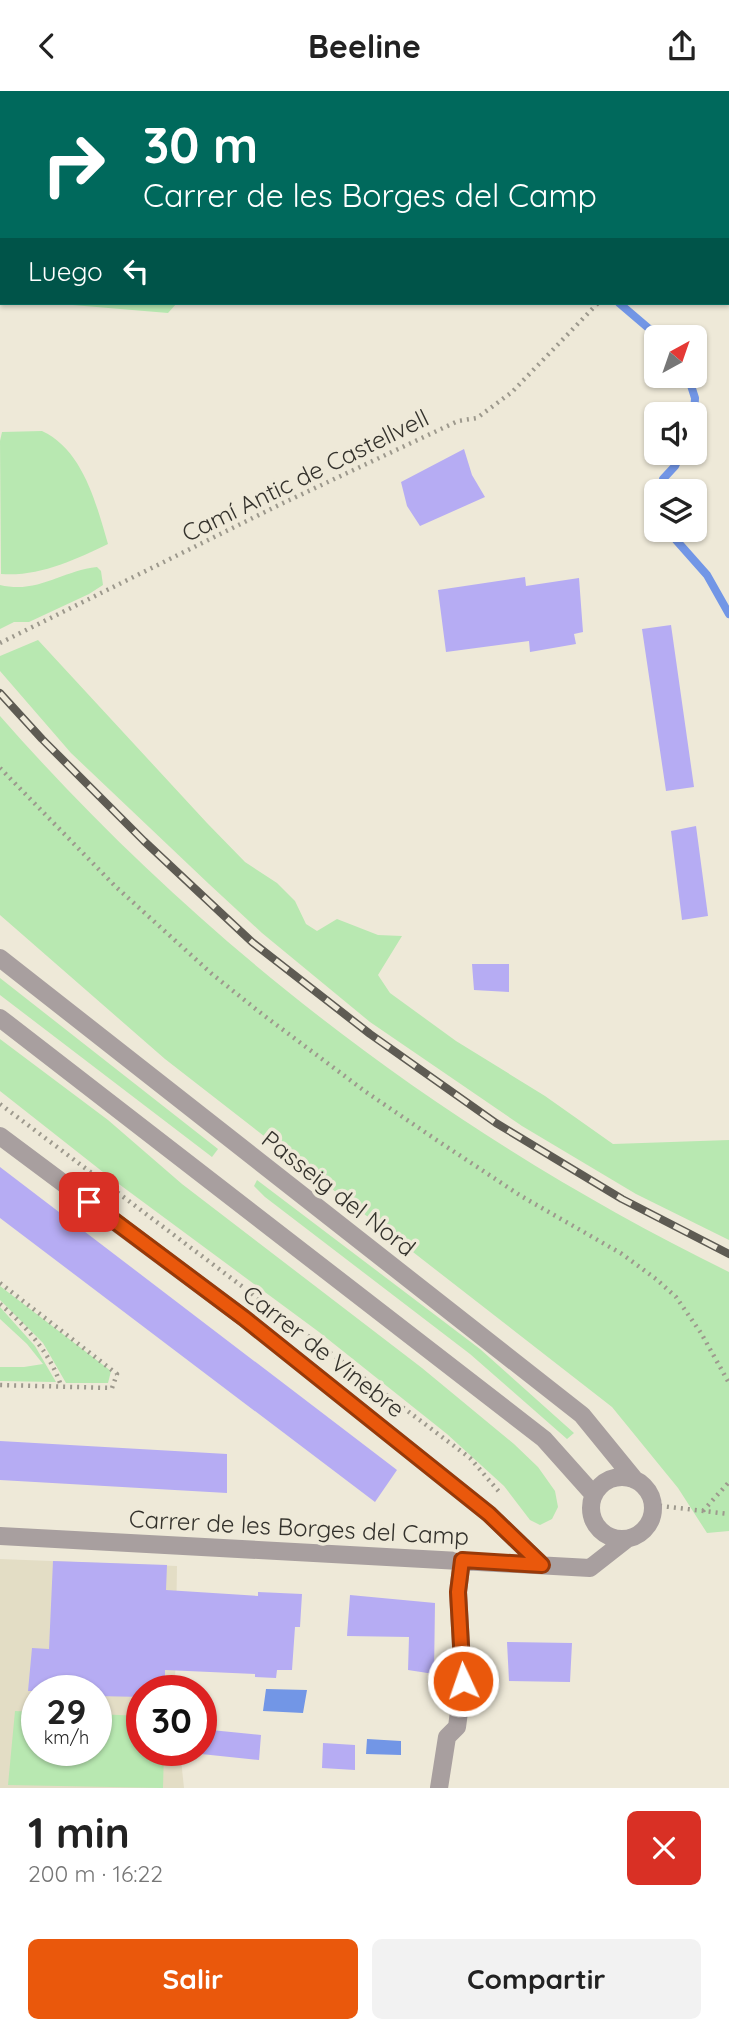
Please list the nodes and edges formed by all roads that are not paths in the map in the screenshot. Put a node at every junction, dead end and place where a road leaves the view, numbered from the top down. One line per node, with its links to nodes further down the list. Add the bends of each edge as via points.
1 (0, 958): 4 (street, Passeig del Nord, via 582,1415)
2 (0, 1018): 5 (street, via 544,1439)
3 (0, 1136): 9 (street, Carrer de Vinebre, via 244,1318 489,1514)
4 (635, 1480): 5 (street, via 612,1478); 7 (street, via 650,1495 652,1517 638,1535)
5 (594, 1495): 7 (street, via 592,1513 600,1530)
6 (0, 1536): 8 (street, Carrer de les Borges del Camp)
7 (627, 1539): 9 (street, Carrer de les Borges del Camp, via 590,1568)
8 (462, 1560): 9 (street, Carrer de les Borges del Camp); 10 (street, via 458,1592 463,1681 457,1727 447,1737)
9 (542, 1565)
10 (439, 1788)

